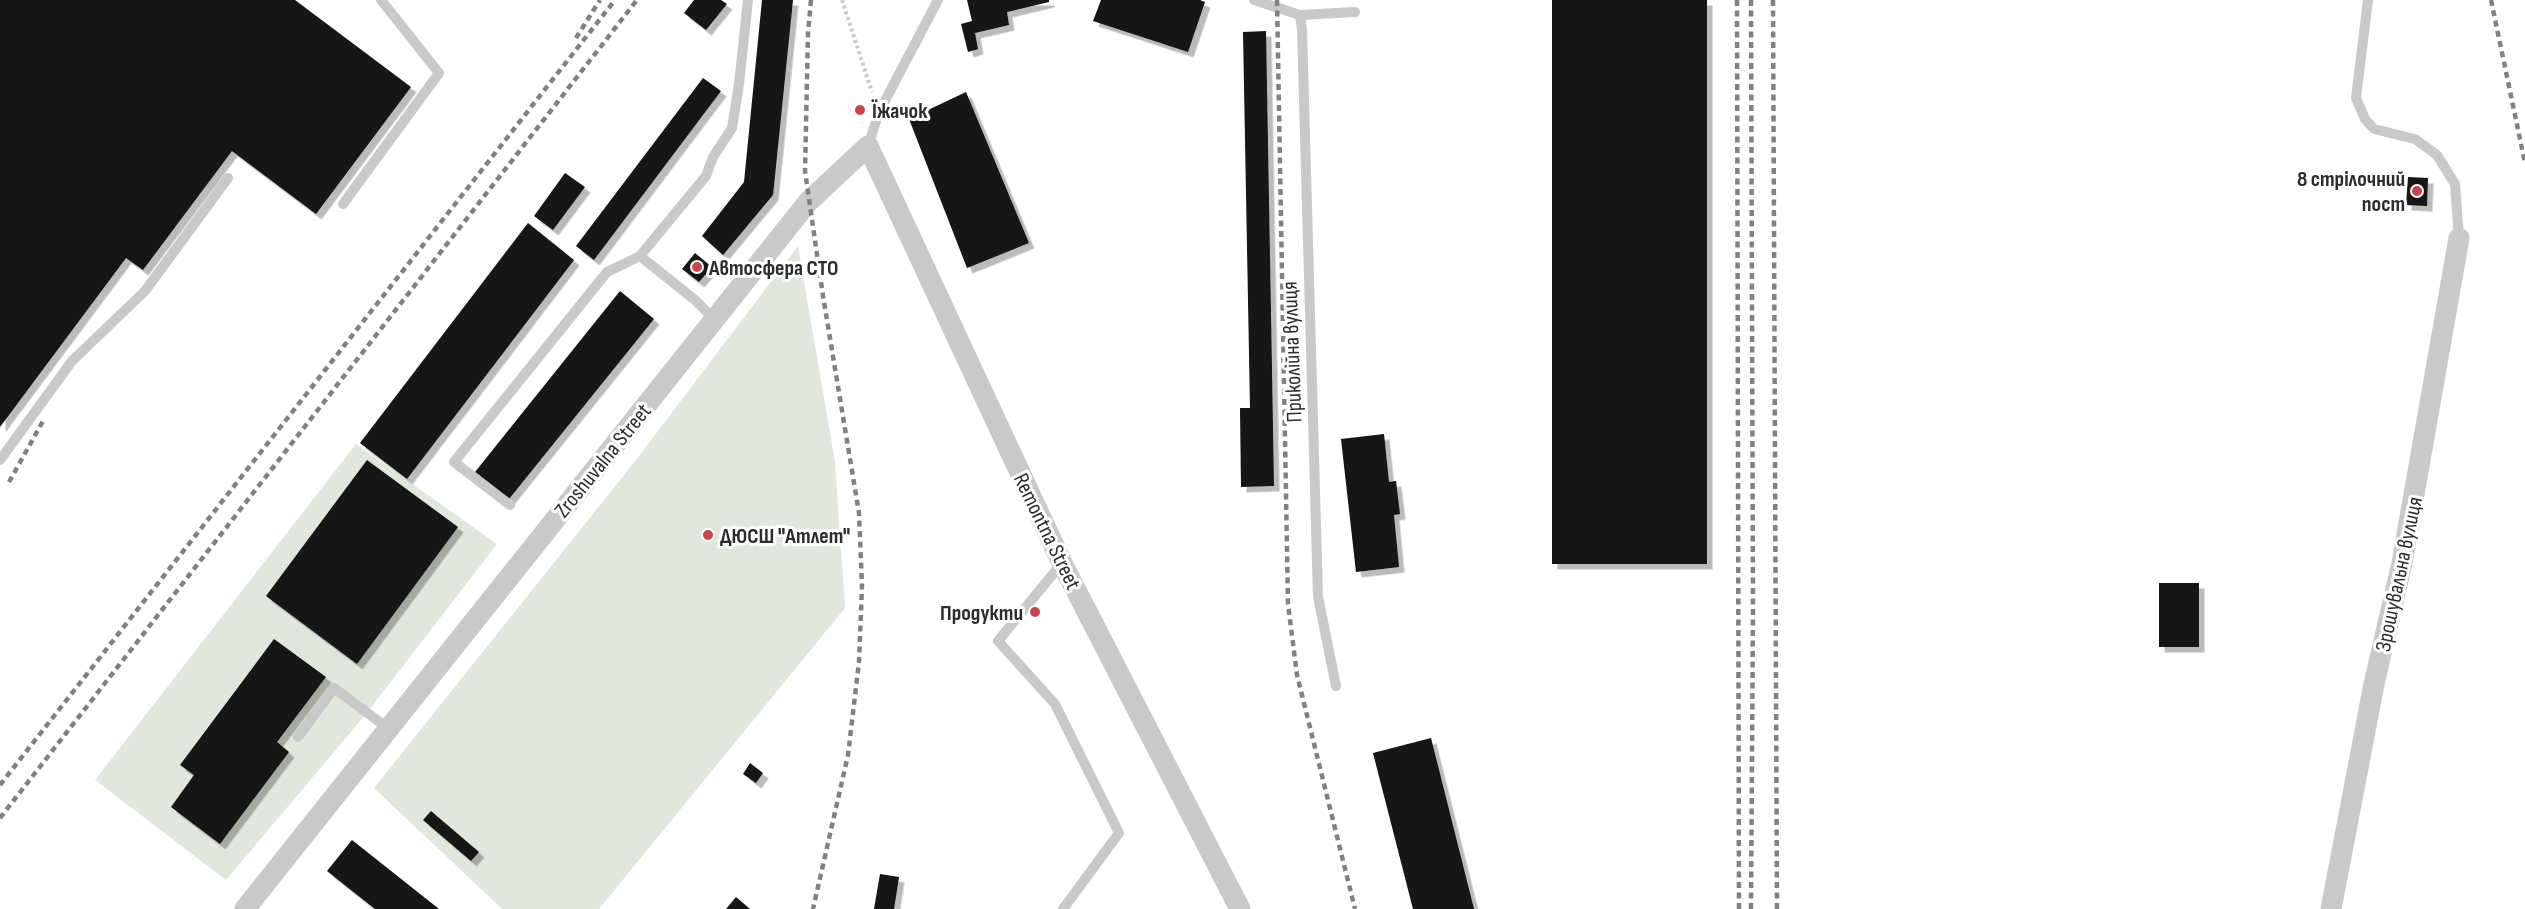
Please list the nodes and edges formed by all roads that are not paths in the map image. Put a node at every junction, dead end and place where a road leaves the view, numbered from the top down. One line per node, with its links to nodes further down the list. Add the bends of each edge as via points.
1 (381, 0): 10 (lane, via 439,72)
2 (748, 0): 12 (lane, via 732,128 705,176)
3 (938, 0): 8 (lane, Zroshuvalna Street, via 879,112)
4 (1254, 0): 7 (lane)
5 (2368, 0): 11 (lane, via 2356,98 2374,129 2415,139 2437,155 2455,184)
6 (1355, 12): 7 (lane)
7 (1300, 15): 17 (lane, Приколійна вулиця, via 1318,597)
8 (868, 146): 13 (street, Zroshuvalna Street, via 808,202); 16 (street, Remontna Street)
9 (228, 178): 14 (lane, via 146,291 72,361)
10 (344, 204)
11 (2459, 238): 23 (street, Зрошувальна вулиця, via 2402,563 2374,684)
12 (640, 256): 13 (lane); 15 (lane, via 607,272 454,462)
13 (714, 319): 18 (street, Zroshuvalna Street)
14 (0, 460)
15 (510, 505)
16 (1062, 563): 21 (lane, via 998,641 1055,704 1119,833); 22 (street, Remontna Street)
17 (1336, 686)
18 (388, 729): 19 (lane, via 334,688); 20 (street, Zroshuvalna Street)
19 (298, 737)
20 (245, 909)
21 (1063, 909)
22 (1240, 909)
23 (2331, 909)

